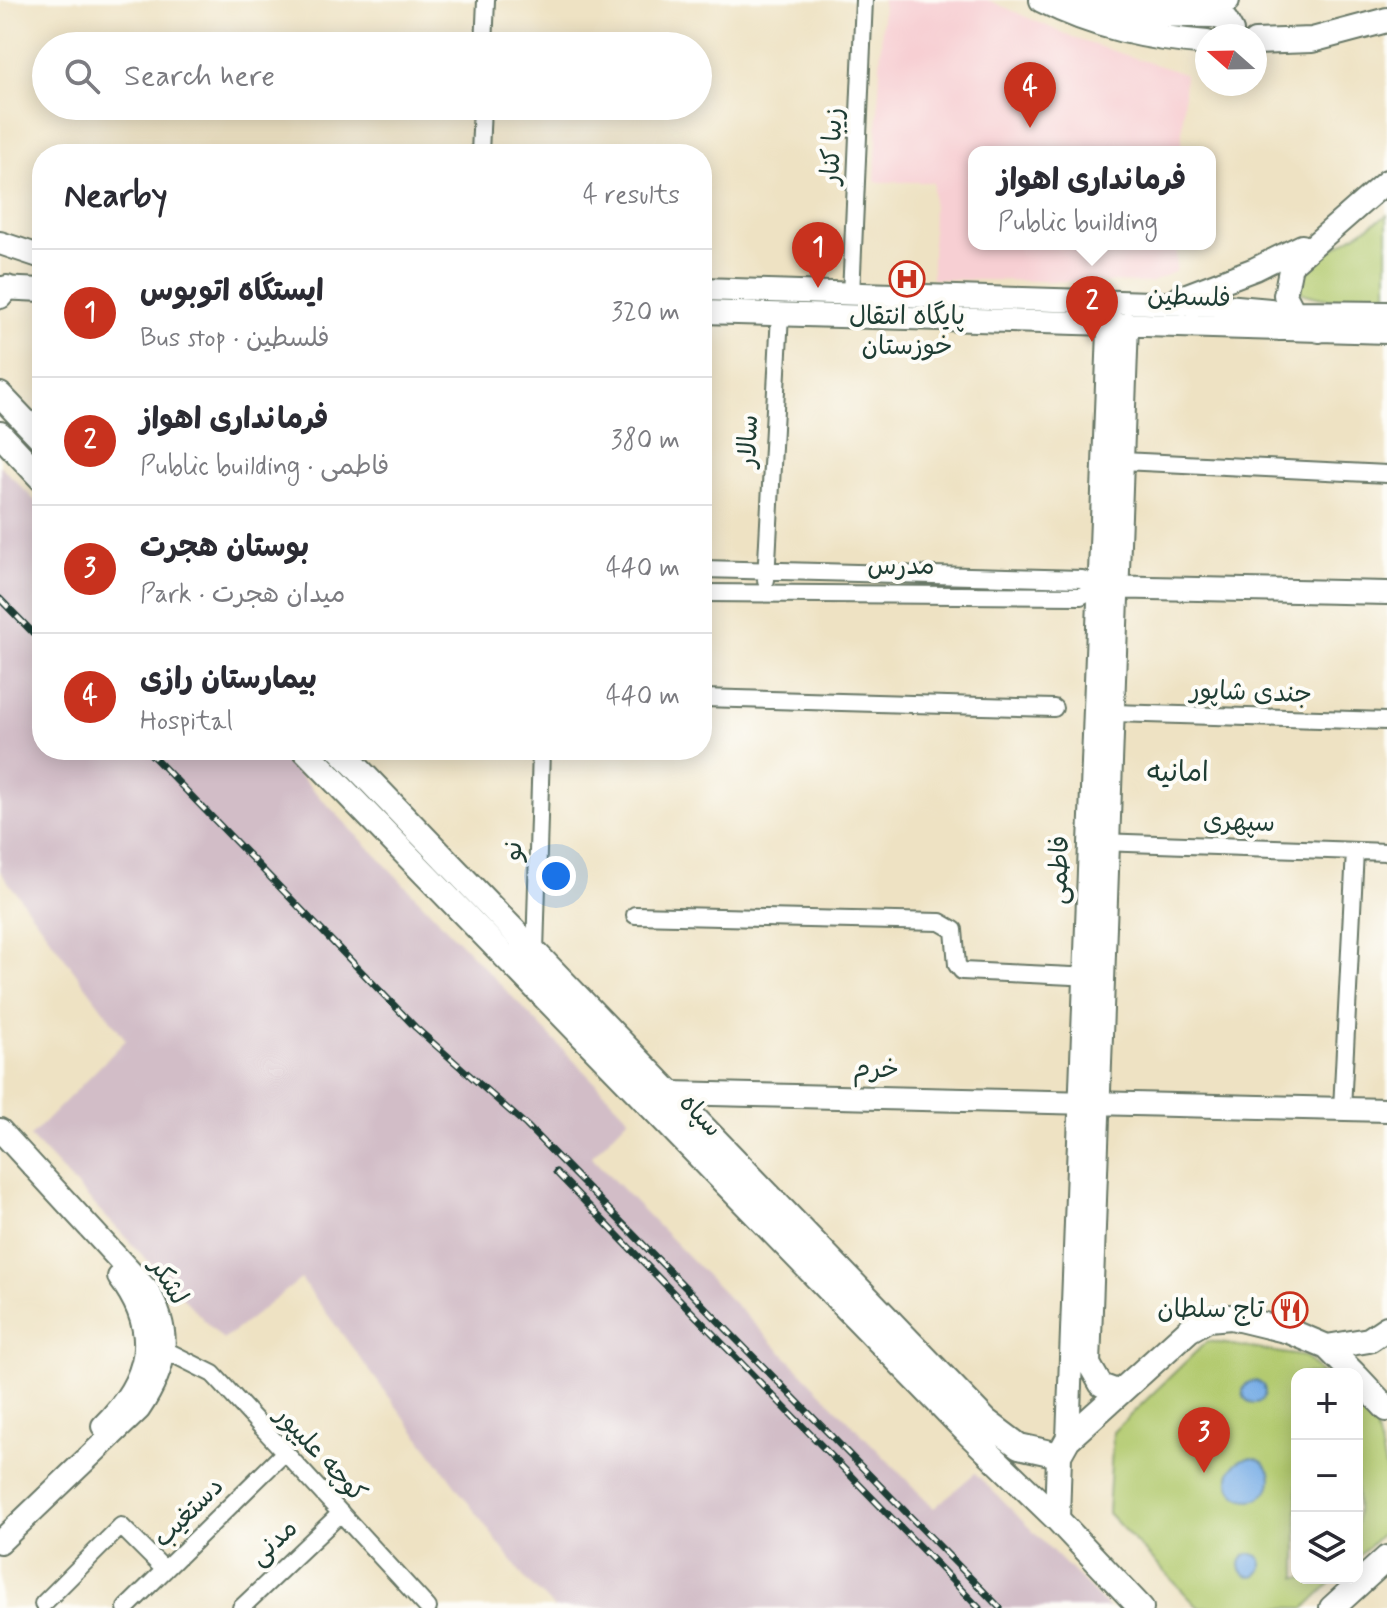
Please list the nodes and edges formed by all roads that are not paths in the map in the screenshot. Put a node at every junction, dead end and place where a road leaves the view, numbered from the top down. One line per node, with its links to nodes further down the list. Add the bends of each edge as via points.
1 (486, 0): 11 (street)
2 (864, 0): 23 (street, زیبا کنار)
3 (1042, 0): 12 (main road, via 1102,26)
4 (1072, 0): 8 (street, via 1129,15)
5 (1124, 0): 7 (main road)
6 (1227, 0): 7 (main road)
7 (1156, 3): 8 (street)
8 (1190, 16): 10 (street)
9 (1387, 20): 13 (main road, via 1312,40)
10 (1228, 24)
11 (485, 32)
12 (1195, 42)
13 (1267, 42)
14 (481, 120): 15 (street)
15 (480, 144)
16 (1387, 181): 17 (street)
17 (1324, 235): 24 (street, via 1193,295); 29 (street, via 1291,265)
18 (0, 243): 19 (street)
19 (32, 254)
20 (712, 289): 23 (street, فلسطین)
21 (32, 290): 22 (street)
22 (2, 291)
23 (851, 295): 28 (street, فلسطین)
24 (1151, 305): 28 (street, فلسطین); 29 (street, فلسطین)
25 (712, 312): 27 (street, فلسطین)
26 (1387, 313): 29 (street)
27 (780, 314): 28 (street, فلسطین); 38 (street, سالار)
28 (1116, 317): 29 (street, فلسطین); 34 (street, فاطمی); 39 (street, فاطمی)
29 (1281, 317): 30 (street, via 1319,331)
30 (1387, 332)
31 (0, 395): 32 (main road)
32 (32, 429)
33 (0, 434): 35 (main road)
34 (1122, 461): 36 (street); 39 (street, فاطمی)
35 (32, 468)
36 (1387, 474)
37 (712, 569): 38 (street, مدرس)
38 (766, 571): 39 (street, مدرس, via 1082,579); 42 (street, سالار)
39 (1108, 586): 41 (street, مدرس); 42 (street, مدرس, via 1081,596); 45 (street, فاطمی); 50 (street, فاطمی)
40 (712, 593): 42 (street, مدرس)
41 (1387, 593)
42 (766, 595)
43 (712, 698): 44 (street)
44 (1054, 708)
45 (1113, 713): 46 (street, جندی شاپور); 50 (street, فاطمی)
46 (1387, 721)
47 (315, 760): 72 (main road, سپاه)
48 (350, 760): 54 (main road, سپاه)
49 (541, 760): 54 (street, نو)
50 (1099, 842): 51 (street, سپهری); 55 (street, فاطمی)
51 (1355, 851): 52 (street, سپهری); 58 (street)
52 (1387, 852)
53 (635, 915): 55 (street, via 940,922 954,930 962,971)
54 (535, 952): 56 (main road, سپاه)
55 (1094, 977): 57 (street, فاطمی)
56 (671, 1093): 57 (street, خرم); 69 (main road, سپاه, via 1004,1438 1019,1446)
57 (1089, 1103): 58 (street, خرم); 67 (street, فاطمی, via 1089,1364 1101,1385); 69 (street, فاطمی)
58 (1342, 1109): 59 (street, خرم)
59 (1387, 1110)
60 (0, 1130): 64 (street, لشکر, via 148,1291 162,1316)
61 (0, 1152): 73 (street, لشکر, via 102,1256 134,1297 147,1341 141,1376 114,1415)
62 (1387, 1328): 63 (main road, via 1369,1340)
63 (1327, 1347): 65 (main road); 67 (main road, via 1231,1317 1208,1319)
64 (165, 1350): 70 (street, کوچه علیپور, via 213,1374); 74 (street, لشکر, via 139,1409)
65 (1349, 1368)
66 (1363, 1383): 68 (main road)
67 (1120, 1392): 69 (main road)
68 (1387, 1409)
69 (1063, 1447): 72 (main road)
70 (285, 1452): 71 (street, کوچه علیپور); 76 (street, دستغیب)
71 (341, 1513): 78 (street, کوچه علیپور); 80 (street, مدنی)
72 (1057, 1519): 81 (main road, سپاه)
73 (0, 1530)
74 (0, 1542)
75 (1386, 1560): 82 (main road)
76 (165, 1570): 77 (street, via 121,1526); 79 (street, دستغیب)
77 (43, 1604)
78 (417, 1604)
79 (126, 1608)
80 (241, 1608)
81 (1141, 1608)
82 (1332, 1608)

